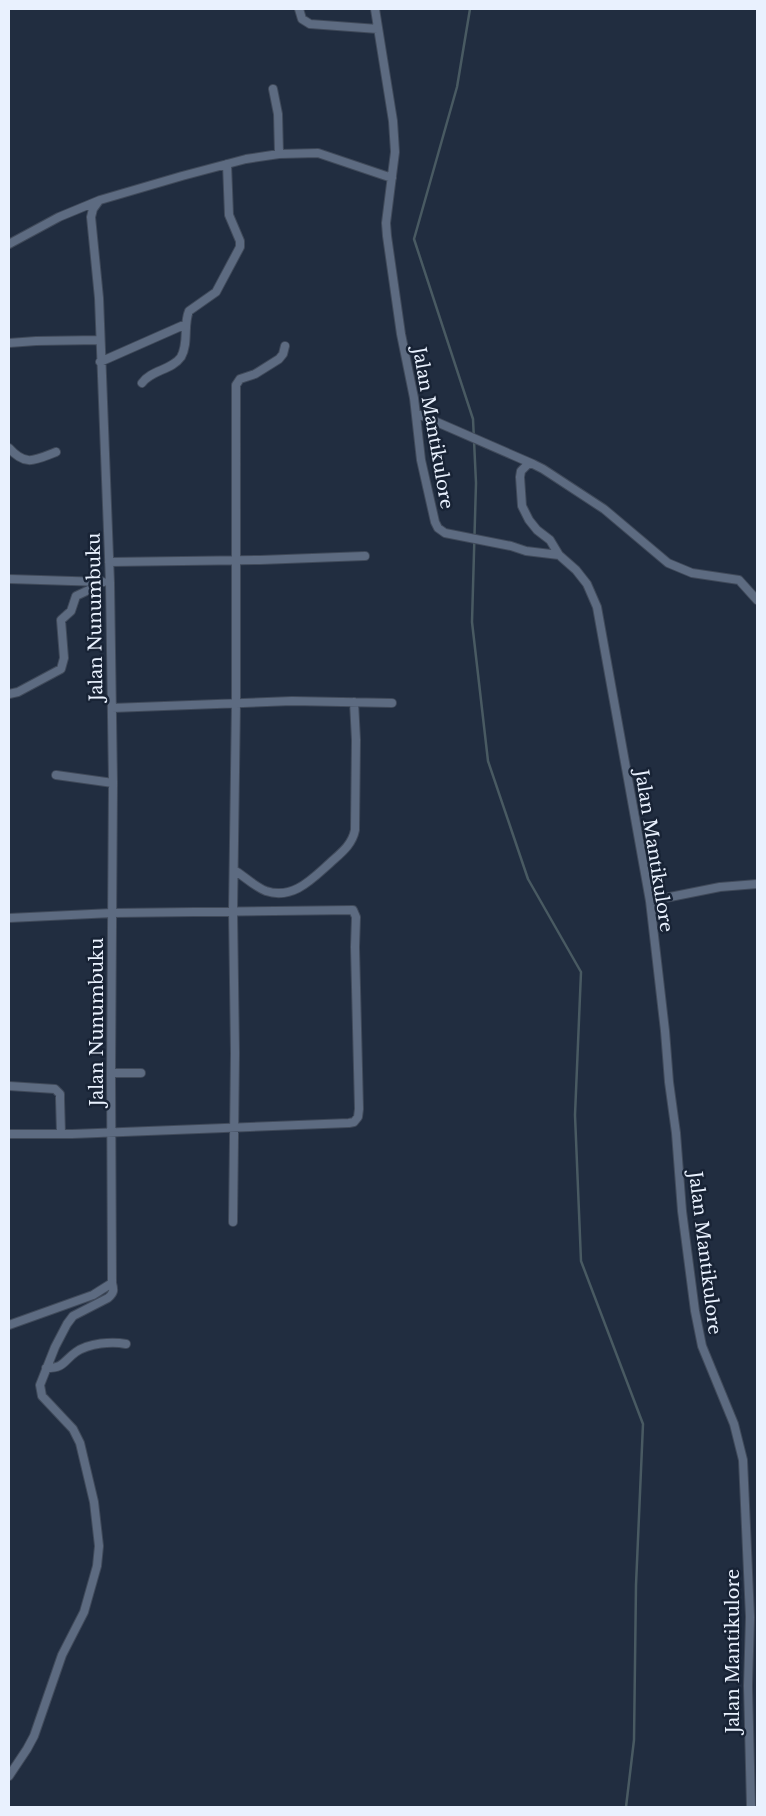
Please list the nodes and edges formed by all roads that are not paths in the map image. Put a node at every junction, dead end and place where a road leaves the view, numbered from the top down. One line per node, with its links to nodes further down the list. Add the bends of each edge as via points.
1 (299, 9): 3 (street, via 302,19 310,24)
2 (375, 9): 3 (street, Jalan Mantikulore)
3 (378, 29): 7 (street, Jalan Mantikulore, via 393,121 395,152)
4 (274, 89): 5 (street)
5 (279, 154): 6 (street); 7 (street, via 318,153)
6 (227, 164): 8 (street); 10 (street, via 229,215 240,247 221,286 191,308)
7 (392, 178): 16 (street, Jalan Mantikulore, via 386,236)
8 (98, 202): 9 (street, via 59,216); 11 (street, Jalan Nunumbuku, via 91,218 99,298)
9 (9, 244)
10 (186, 324): 14 (street); 15 (street, via 180,358)
11 (99, 340): 12 (street); 14 (street, Jalan Nunumbuku)
12 (9, 344)
13 (285, 346): 22 (street, via 279,359 240,379 236,385)
14 (100, 362): 23 (street, Jalan Nunumbuku)
15 (142, 383)
16 (416, 413): 19 (street); 20 (street, Jalan Mantikulore, via 435,522 441,531)
17 (9, 448): 18 (street, via 21,459 30,461)
18 (56, 452)
19 (533, 464): 20 (street, via 528,464 521,471 522,506); 27 (street, via 604,509 668,563 692,573 739,580)
20 (559, 555): 37 (street, Jalan Mantikulore, via 576,570 597,607)
21 (365, 556): 22 (street)
22 (235, 561): 23 (street); 30 (street)
23 (109, 562): 26 (street, Jalan Nunumbuku)
24 (9, 579): 25 (street)
25 (101, 581): 26 (street); 28 (street, via 76,596 71,611 61,620 64,658 61,669)
26 (110, 583): 32 (street, Jalan Nunumbuku)
27 (757, 600)
28 (9, 694)
29 (354, 702): 30 (street); 31 (street); 35 (street, via 355,830 351,842 314,878 285,893 266,891)
30 (236, 703): 32 (street); 35 (street)
31 (392, 703)
32 (112, 708): 34 (street, Jalan Nunumbuku)
33 (56, 775): 34 (street)
34 (113, 783): 39 (street, Jalan Nunumbuku)
35 (234, 870): 38 (street)
36 (757, 884): 37 (street, via 720,887)
37 (650, 901): 54 (street, Jalan Mantikulore, via 695,1311 702,1346 734,1424 743,1460 750,1617)
38 (234, 912): 39 (street); 44 (street); 44 (street, via 354,911 359,1109 358,1117 349,1123)
39 (112, 913): 40 (street); 41 (street, Jalan Nunumbuku)
40 (9, 918)
41 (111, 1073): 42 (street); 45 (street, Jalan Nunumbuku)
42 (141, 1073)
43 (9, 1086): 47 (street, via 55,1089 60,1094)
44 (234, 1127): 45 (street); 48 (street)
45 (112, 1132): 47 (street); 49 (street, Jalan Nunumbuku)
46 (9, 1134): 47 (street)
47 (61, 1134)
48 (234, 1222)
49 (112, 1283): 50 (street, via 93,1295); 52 (street, Jalan Nunumbuku, via 112,1294 73,1316 61,1333)
50 (9, 1325)
51 (126, 1344): 52 (street, via 86,1347 59,1367)
52 (46, 1368): 53 (street, Jalan Nunumbuku, via 40,1393 73,1429 80,1443 99,1532 98,1559 84,1612 62,1655 34,1736)
53 (9, 1776)
54 (751, 1807)

